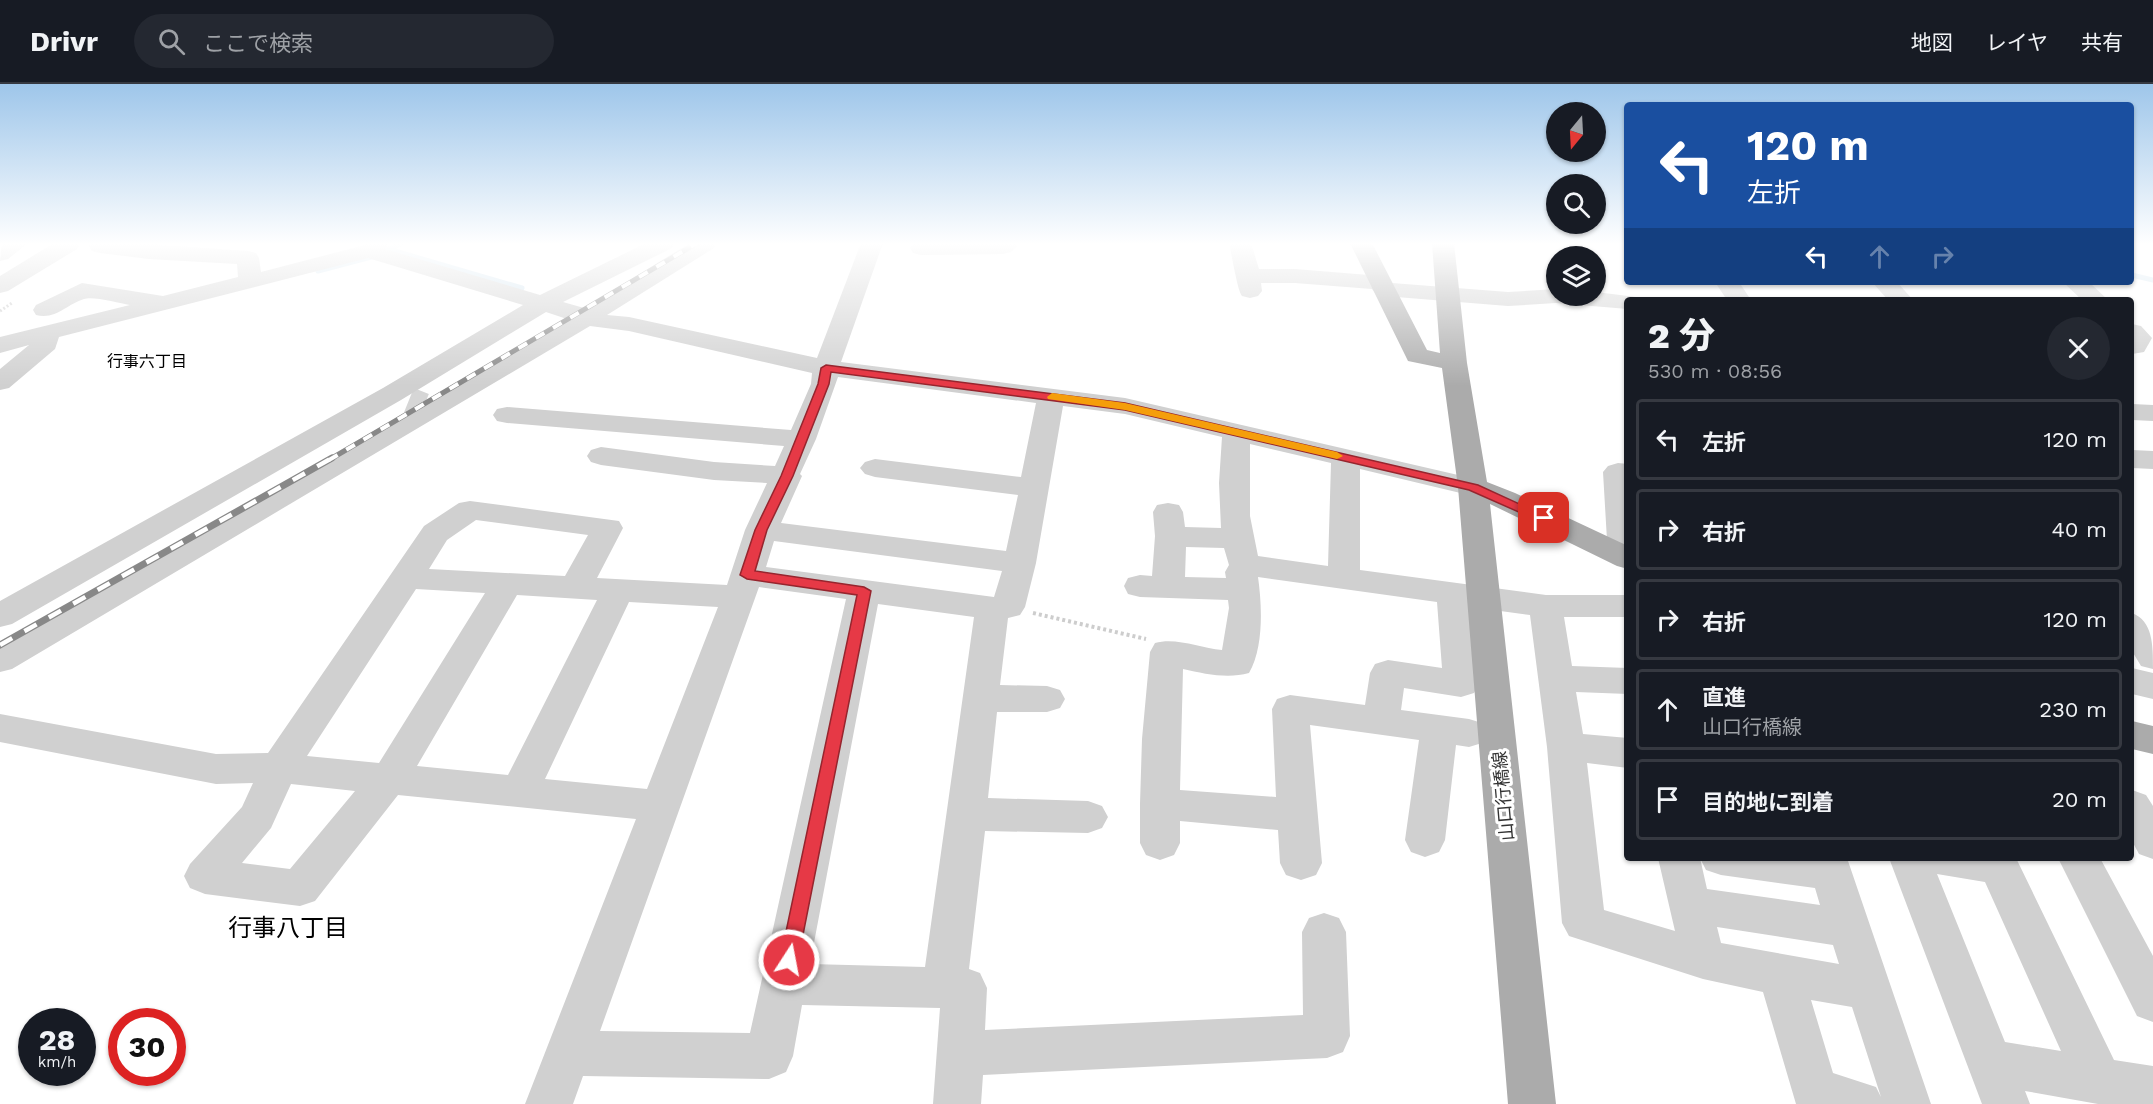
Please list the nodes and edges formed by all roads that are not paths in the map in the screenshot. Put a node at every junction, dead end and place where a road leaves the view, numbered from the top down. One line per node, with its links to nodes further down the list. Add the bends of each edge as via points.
1 (81, 291): 16 (street)
2 (86, 291): 13 (street)
3 (216, 291): 13 (street)
4 (501, 291): 14 (street)
5 (565, 291): 14 (street)
6 (629, 291): 15 (street)
7 (854, 291): 21 (street)
8 (1385, 291): 20 (main road, via 1418,356)
9 (1420, 291): 11 (street)
10 (1448, 291): 11 (main road, 山口行橋線)
11 (1448, 294): 12 (street); 20 (main road, 山口行橋線)
12 (1624, 302)
13 (168, 303): 16 (street)
14 (543, 305): 15 (street); 24 (street)
15 (585, 318): 21 (street, via 629,324); 24 (street)
16 (46, 322): 18 (street); 22 (street, via 46,344)
17 (2134, 333): 19 (street, via 2139,338)
18 (0, 345)
19 (2134, 345)
20 (1454, 363): 37 (main road, 山口行橋線)
21 (826, 368): 23 (street); 29 (street, via 824,384)
22 (0, 382)
23 (1051, 396): 28 (street, via 1125,406); 38 (street)
24 (414, 403): 55 (street); 58 (street)
25 (2134, 412): 26 (street)
26 (2153, 413)
27 (507, 415): 29 (street)
28 (1237, 432): 31 (street); 43 (street, via 1233,488)
29 (802, 439): 36 (street)
30 (602, 456): 36 (street)
31 (1346, 458): 37 (street); 45 (street)
32 (2134, 459): 33 (street)
33 (2153, 460)
34 (875, 468): 38 (street)
35 (1624, 473): 40 (street, via 1618,472)
36 (787, 476): 39 (street)
37 (1473, 487): 41 (main road); 51 (main road, 山口行橋線)
38 (1034, 488): 42 (street)
39 (761, 530): 42 (street); 47 (street)
40 (1624, 536)
41 (1624, 557)
42 (1020, 563): 54 (street)
43 (1241, 565): 43 (street, via 1169,524 1154,586); 45 (street); 74 (street, via 1245,608 1237,664 1201,661 1167,652)
44 (407, 578): 46 (street); 48 (street, via 435,533 470,510 608,528); 71 (street)
45 (1344, 578): 51 (street)
46 (507, 584): 48 (street); 72 (street)
47 (743, 586): 49 (street); 50 (street); 75 (street)
48 (574, 588): 49 (street)
49 (618, 590): 73 (street)
50 (864, 591): 63 (street, via 992,608); 93 (street)
51 (1469, 594): 52 (street); 65 (street, via 1461,684 1388,673); 104 (main road, 山口行橋線)
52 (1546, 606): 53 (street); 59 (street)
53 (1624, 606)
54 (1008, 607)
55 (0, 616)
56 (2134, 628): 57 (street)
57 (2153, 657)
58 (0, 660)
59 (1556, 678): 60 (street); 69 (street)
60 (1624, 681)
61 (2134, 681): 62 (street)
62 (2153, 686)
63 (981, 698): 64 (street); 76 (street)
64 (1047, 699)
65 (1381, 720): 77 (street, via 1290,709); 79 (street, via 1454,731)
66 (0, 728): 71 (street, via 216,769)
67 (2134, 735): 68 (main road)
68 (2153, 740)
69 (1566, 747): 70 (street); 91 (street, via 1584,923)
70 (1624, 753)
71 (279, 768): 72 (street); 72 (street, via 257,817 205,876 300,888)
72 (390, 778): 73 (street)
73 (520, 790): 75 (street)
74 (1160, 804): 77 (street); 80 (street)
75 (661, 806): 97 (street)
76 (966, 814): 78 (street); 94 (street)
77 (1298, 815): 86 (street)
78 (1088, 817)
79 (1425, 840)
80 (1160, 843)
81 (1680, 861): 88 (street)
82 (1760, 861): 87 (street)
83 (1911, 861): 100 (street)
84 (2081, 861): 96 (street)
85 (1997, 862): 99 (street)
86 (1301, 863)
87 (1828, 866): 89 (street)
88 (1690, 905): 89 (street); 91 (street)
89 (1849, 928): 95 (street)
90 (1324, 932): 98 (street, via 1327,1036)
91 (1703, 959): 92 (street)
92 (1781, 975): 95 (street); 105 (street, via 1815,1092)
93 (784, 984): 94 (street); 97 (street, via 770,1056)
94 (945, 987): 98 (street, via 964,987)
95 (1869, 989): 106 (street)
96 (2153, 1001)
97 (570, 1053): 102 (street)
98 (960, 1054): 103 (street)
99 (2099, 1081): 100 (street); 101 (street)
100 (1999, 1083)
101 (2153, 1090)
102 (549, 1104)
103 (957, 1104)
104 (1532, 1104)
105 (1859, 1104)
106 (1907, 1104)

